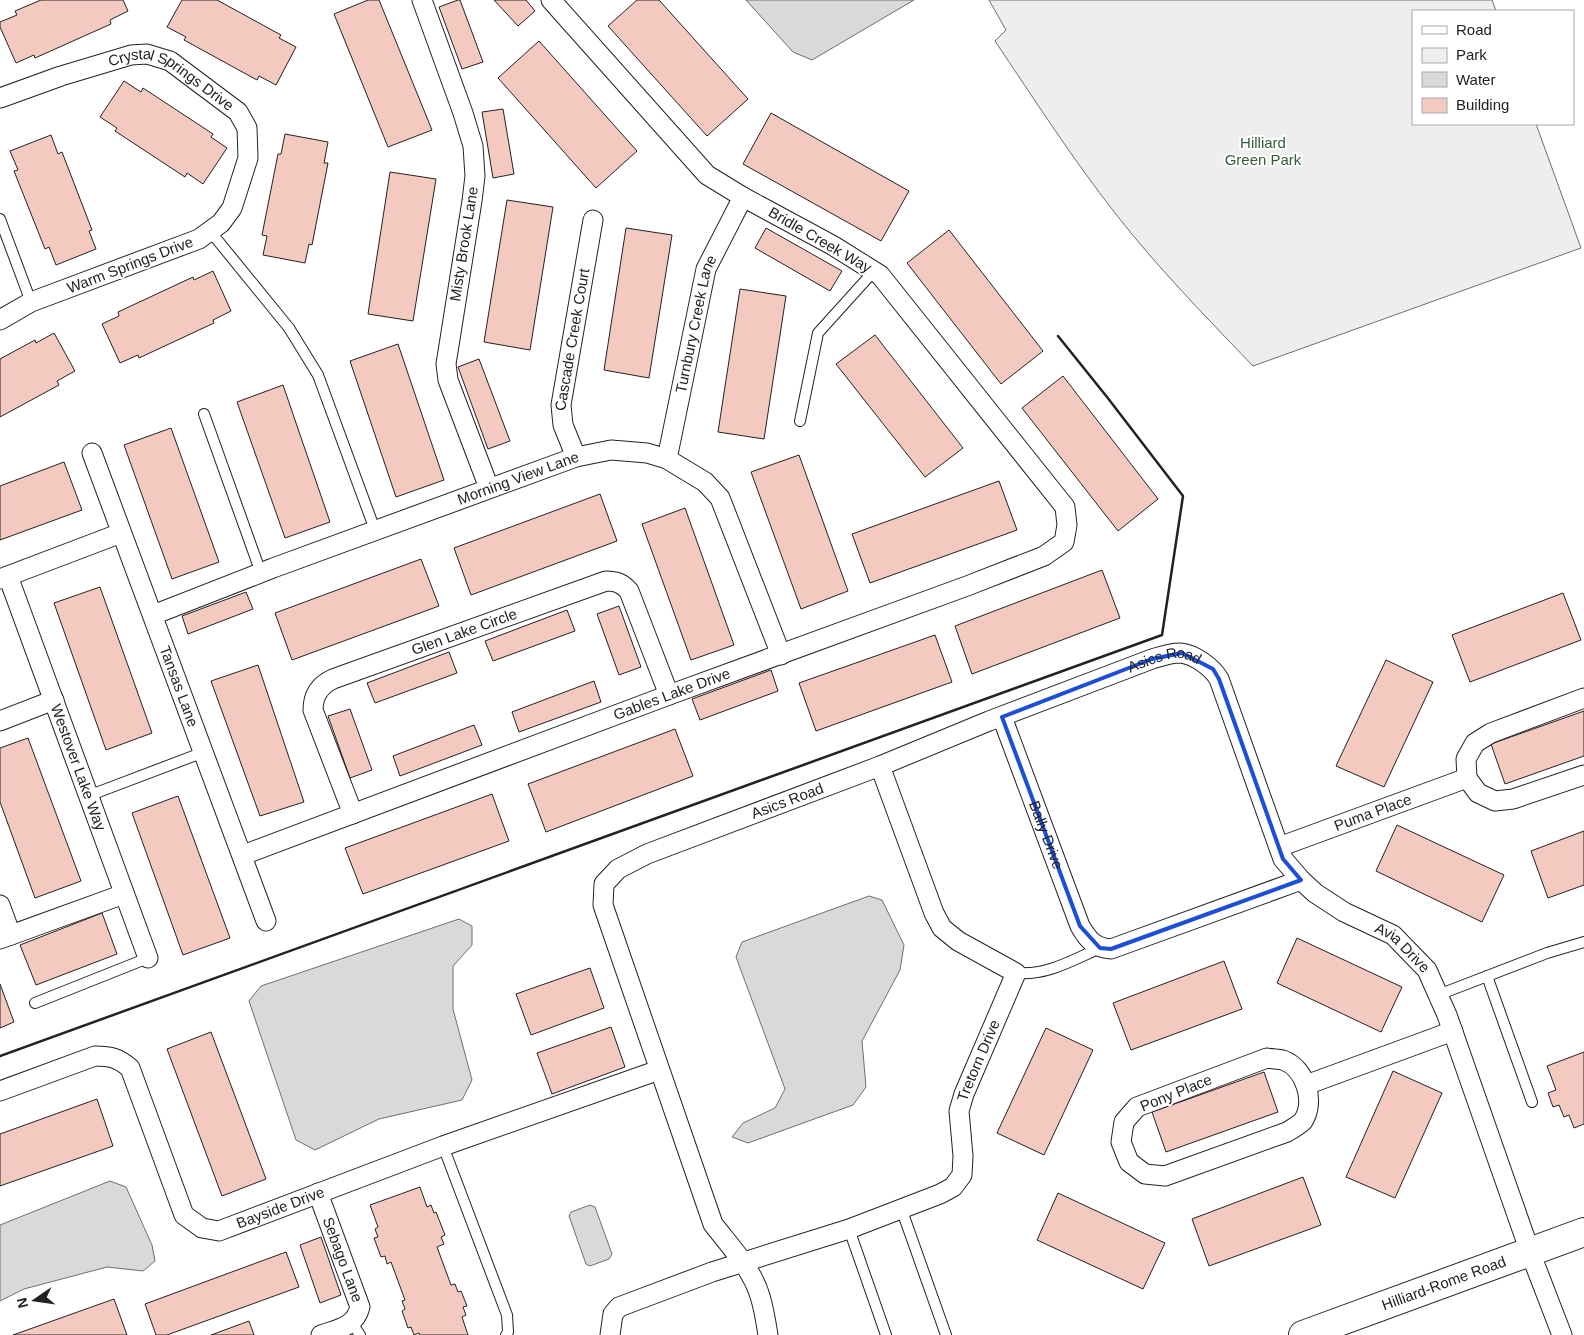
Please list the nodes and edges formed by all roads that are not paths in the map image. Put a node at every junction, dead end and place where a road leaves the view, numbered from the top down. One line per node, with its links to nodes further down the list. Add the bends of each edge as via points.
1 (422, 0): 17 (street, Misty Brook Lane, via 473,146 475,176 472,201 446,364 448,380)
2 (551, 0): 5 (street, Bridle Creek Way, via 706,175)
3 (0, 98): 4 (street, Crystal Springs Drive, via 132,54 147,54 170,61 238,112 247,128)
4 (248, 158): 8 (street, Warm Springs Drive, via 232,208)
5 (743, 197): 9 (street, Bridle Creek Way, via 832,245); 16 (street, Turnbury Creek Lane, via 706,269)
6 (0, 219): 10 (lane)
7 (593, 220): 15 (street, Cascade Creek Court, via 561,405 563,425)
8 (210, 231): 10 (street, Warm Springs Drive, via 199,239); 19 (lane, via 288,328 318,375)
9 (874, 272): 13 (lane, via 818,333); 18 (street, Bridle Creek Way, via 880,275)
10 (31, 302): 11 (street, Warm Springs Drive)
11 (0, 320)
12 (204, 414): 21 (lane)
13 (800, 421)
14 (92, 453): 20 (street, Tansas Lane)
15 (576, 457): 16 (street, Morning View Lane, via 611,450); 17 (street, Morning View Lane)
16 (667, 459): 24 (street, Morning View Lane, via 706,482 720,498)
17 (489, 488): 19 (street, Morning View Lane)
18 (1064, 506): 24 (street, Gables Lake Drive, via 1067,525 1064,542 1044,556)
19 (375, 530): 21 (street, Morning View Lane)
20 (122, 532): 22 (street); 23 (street, Tansas Lane)
21 (261, 573): 23 (street, Morning View Lane)
22 (4, 577): 27 (street, Westover Lake Way)
23 (153, 615): 30 (street, Tansas Lane)
24 (781, 655): 25 (street, Gables Lake Drive)
25 (669, 695): 35 (street, Gables Lake Drive); 35 (street, Glen Lake Circle, via 630,591 614,581 606,581 333,679 320,687 313,710)
26 (1584, 698): 33 (street, via 1491,733 1475,743 1466,759)
27 (54, 700): 29 (street); 34 (street, Westover Lake Way)
28 (1002, 717): 31 (street, Asics Road); 36 (street, Asics Road, via 1169,654 1182,653 1213,669 1219,679); 44 (street, Bally Drive, via 1080,926)
29 (0, 721)
30 (204, 752): 34 (lane); 37 (street, Tansas Lane)
31 (880, 766): 46 (street, via 942,928 958,941); 51 (street, Asics Road, via 647,854 618,869 604,884 603,905)
32 (1584, 775): 33 (street, via 1513,799 1494,801 1478,793)
33 (1467, 778): 36 (street, Puma Place)
34 (88, 796): 39 (street, Westover Lake Way)
35 (353, 814): 37 (street, Gables Lake Drive)
36 (1278, 847): 38 (street, Asics Road, via 1283,859)
37 (243, 855): 41 (street, Tansas Lane)
38 (1301, 880): 44 (street, via 1111,950); 48 (street, Avia Drive, via 1344,912 1393,935 1427,970)
39 (124, 894): 42 (street); 45 (street, Westover Lake Way)
40 (0, 905): 42 (street)
41 (266, 921)
42 (5, 937)
43 (1583, 944): 47 (lane, via 1547,953)
44 (1100, 948): 46 (lane, via 1046,971)
45 (148, 958): 49 (lane)
46 (1016, 972): 57 (street, Tretorn Drive, via 962,1102 962,1175 953,1187)
47 (1487, 976): 48 (lane); 54 (lane)
48 (1438, 995): 50 (street, Avia Drive)
49 (35, 1003)
50 (1452, 1031): 52 (street); 60 (street, Avia Drive)
51 (659, 1070): 55 (street, Bayside Drive); 61 (street, Asics Road, via 713,1224)
52 (1306, 1085): 52 (street, Pony Place, via 1309,1104 1306,1113 1302,1122 1287,1132 1165,1176 1145,1174 1129,1162 1121,1142 1124,1122 1137,1107 1267,1058 1284,1061 1298,1070)
53 (0, 1091): 56 (street, Bayside Drive, via 95,1056 120,1059 130,1068 184,1215 202,1228 219,1230)
54 (1532, 1102)
55 (443, 1146): 56 (street, Bayside Drive); 64 (lane, via 507,1315)
56 (318, 1193): 62 (street, Sebago Lane, via 358,1299 360,1308)
57 (901, 1208): 58 (street, Tretorn Drive); 68 (lane)
58 (849, 1229): 61 (street, Tretorn Drive); 67 (lane)
59 (1584, 1232): 60 (main road, Hilliard-Rome Road)
60 (1530, 1252): 69 (main road, Hilliard-Rome Road); 70 (street, Avia Drive)
61 (744, 1263): 65 (street, Tretorn Drive, via 619,1307 613,1314); 66 (street, Asics Road, via 760,1296)
62 (356, 1329): 63 (street, Sebago Lane)
63 (321, 1335)
64 (506, 1335)
65 (610, 1335)
66 (768, 1335)
67 (886, 1335)
68 (946, 1335)
69 (1303, 1335)
70 (1562, 1335)

